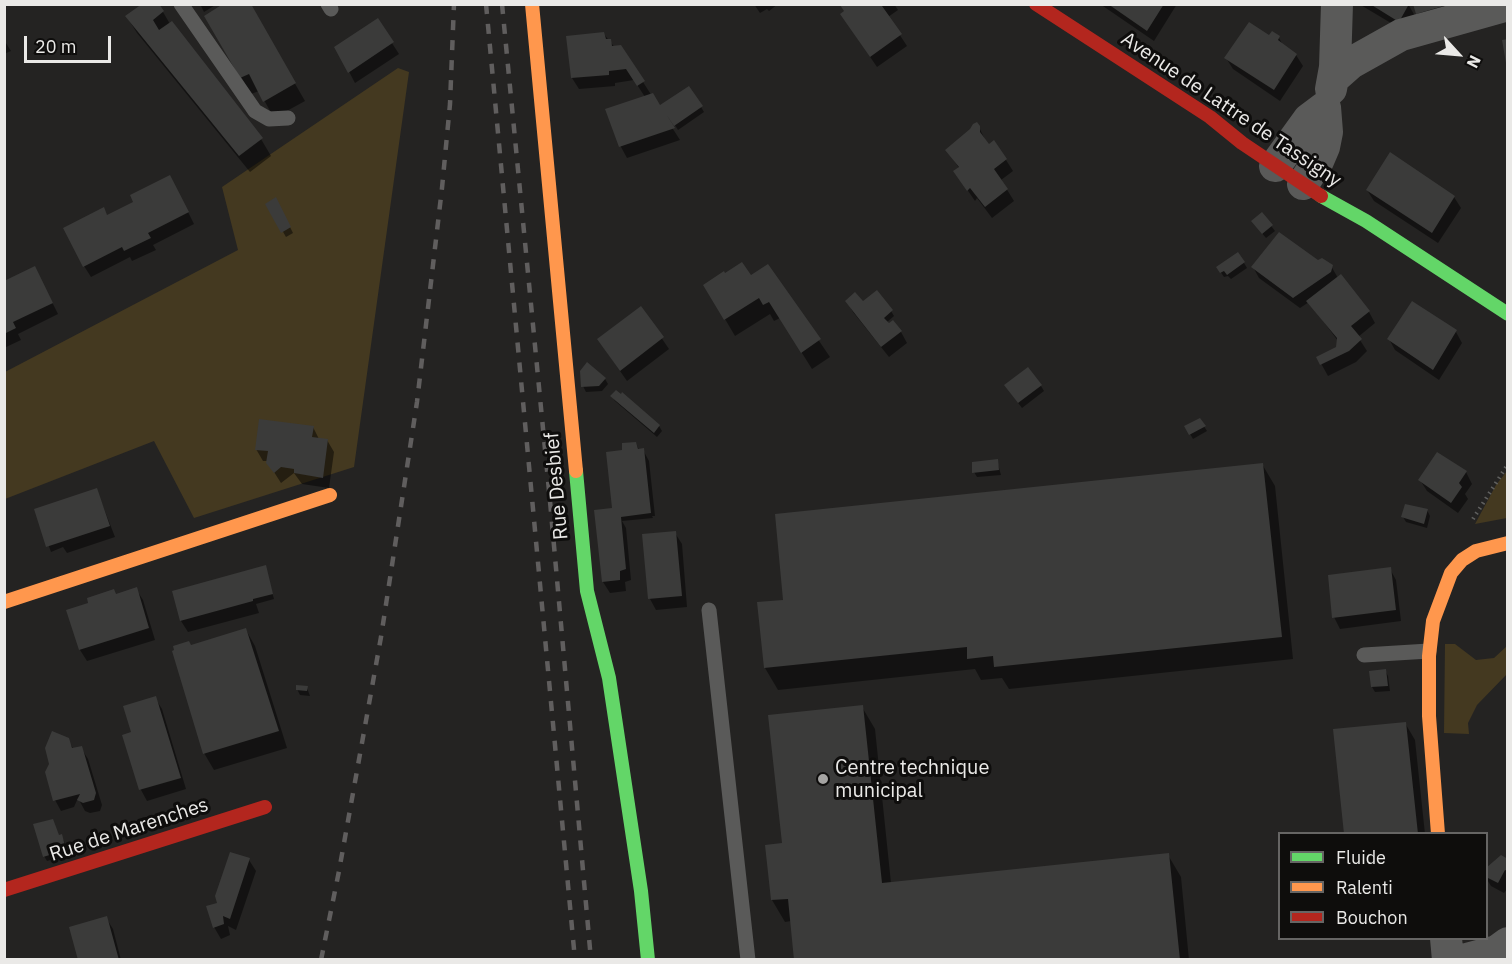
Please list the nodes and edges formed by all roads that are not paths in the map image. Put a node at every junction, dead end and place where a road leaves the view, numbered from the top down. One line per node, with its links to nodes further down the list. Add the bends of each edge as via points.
1 (181, 4): 7 (lane, via 255,111 269,119)
2 (532, 4): 22 (street, Rue Desbief, via 586,591 609,678)
3 (1036, 4): 8 (street, Avenue de Lattre de Tassigny, via 1210,117)
4 (1337, 4): 6 (street)
5 (1508, 5): 6 (street, via 1401,35 1351,63)
6 (1329, 93): 8 (street); 9 (street, via 1324,147)
7 (288, 118)
8 (1275, 166): 9 (street, Avenue de Lattre de Tassigny)
9 (1303, 184): 10 (street, Avenue de Lattre de Tassigny)
10 (1508, 314)
11 (330, 495): 13 (street)
12 (1508, 543): 15 (street, via 1476,551 1451,573 1433,621)
13 (4, 602)
14 (709, 609): 23 (lane)
15 (1430, 651): 16 (lane); 18 (street, via 1429,716)
16 (1364, 655)
17 (265, 807): 19 (street, Rue de Marenches)
18 (1438, 832)
19 (4, 890)
20 (1446, 940): 24 (street)
21 (1508, 944): 25 (street)
22 (648, 960)
23 (748, 960)
24 (1448, 960)
25 (1464, 960)

